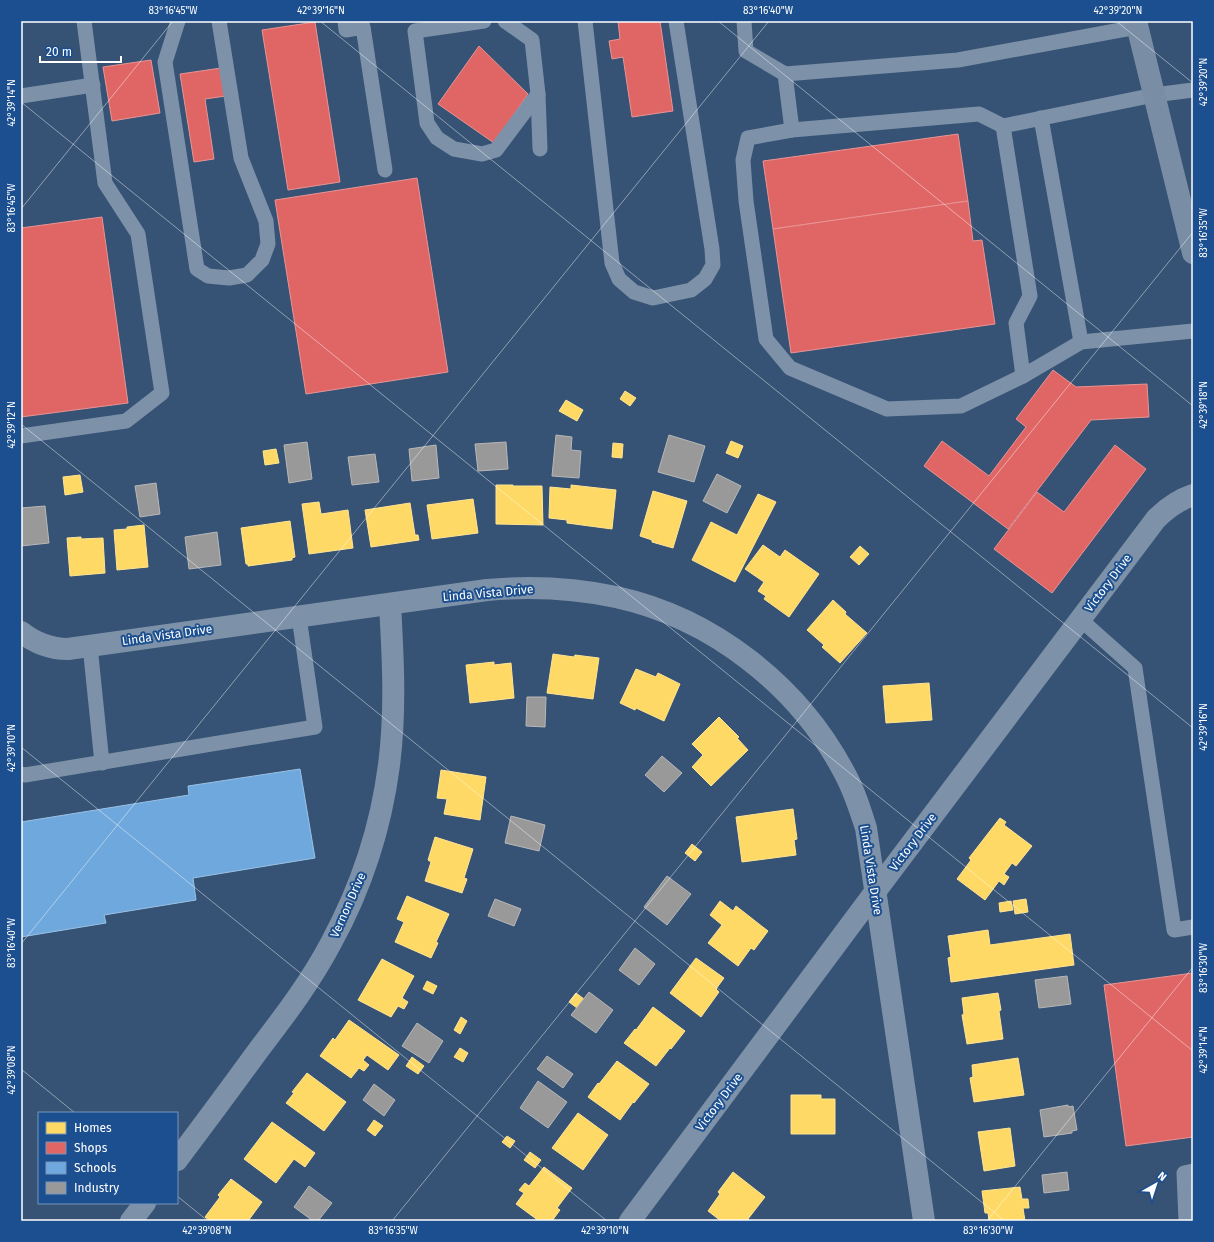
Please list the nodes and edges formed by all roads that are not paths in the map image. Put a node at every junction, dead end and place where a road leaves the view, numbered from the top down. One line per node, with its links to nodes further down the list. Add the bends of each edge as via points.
1 (84, 21): 12 (lane)
2 (178, 21): 3 (lane, via 165,62 197,269 208,276 229,278 247,275 262,260 268,244 266,221 241,158)
3 (219, 21)
4 (344, 21): 21 (lane, via 346,30 363,27)
5 (484, 21): 14 (lane, via 416,31 427,123 437,138 454,149 482,154 496,150)
6 (505, 21): 14 (lane, via 532,40)
7 (585, 21): 8 (lane, via 612,262 619,279 634,292 653,298 691,290 705,279 713,265)
8 (676, 21)
9 (744, 21): 11 (lane, via 746,52)
10 (1136, 24): 11 (lane, via 958,60); 15 (main road)
11 (785, 74): 19 (lane)
12 (93, 85): 16 (lane); 26 (lane, via 105,183 138,234 162,393 126,421)
13 (1193, 90): 15 (lane)
14 (538, 94): 20 (lane)
15 (1154, 95): 17 (lane); 22 (main road)
16 (21, 96)
17 (1041, 118): 18 (lane); 24 (lane)
18 (1003, 126): 19 (lane, via 979,114); 25 (lane, via 1030,296 1016,323)
19 (792, 130): 25 (lane, via 748,138 743,160 746,201 766,339 790,368 887,409 961,406)
20 (540, 150)
21 (385, 170)
22 (1193, 253)
23 (1193, 331): 24 (lane)
24 (1081, 342): 25 (lane)
25 (1023, 376)
26 (21, 436)
27 (1193, 495): 30 (street, Victory Drive, via 1166,509 1156,519)
28 (390, 604): 29 (street, Linda Vista Drive); 35 (street, Linda Vista Drive, via 508,588 572,590 617,597 649,606 693,624 718,638 752,662 780,687 810,720 834,754 845,773 866,828); 37 (street, Vernon Drive, via 394,680 391,746 383,802 362,876 331,943 310,980)
29 (299, 617): 32 (street, Linda Vista Drive); 33 (lane, via 315,727)
30 (1080, 619): 35 (street, Victory Drive); 36 (lane, via 1134,668 1174,930)
31 (21, 632): 32 (street, Linda Vista Drive, via 34,641 52,648)
32 (90, 646): 33 (lane)
33 (102, 763): 34 (lane)
34 (21, 774)
35 (875, 892): 41 (street, Victory Drive); 42 (street, Linda Vista Drive)
36 (1193, 926)
37 (178, 1159)
38 (1193, 1171): 43 (lane, via 1184,1173)
39 (144, 1204): 40 (street)
40 (131, 1221)
41 (630, 1221)
42 (924, 1221)
43 (1186, 1221)

